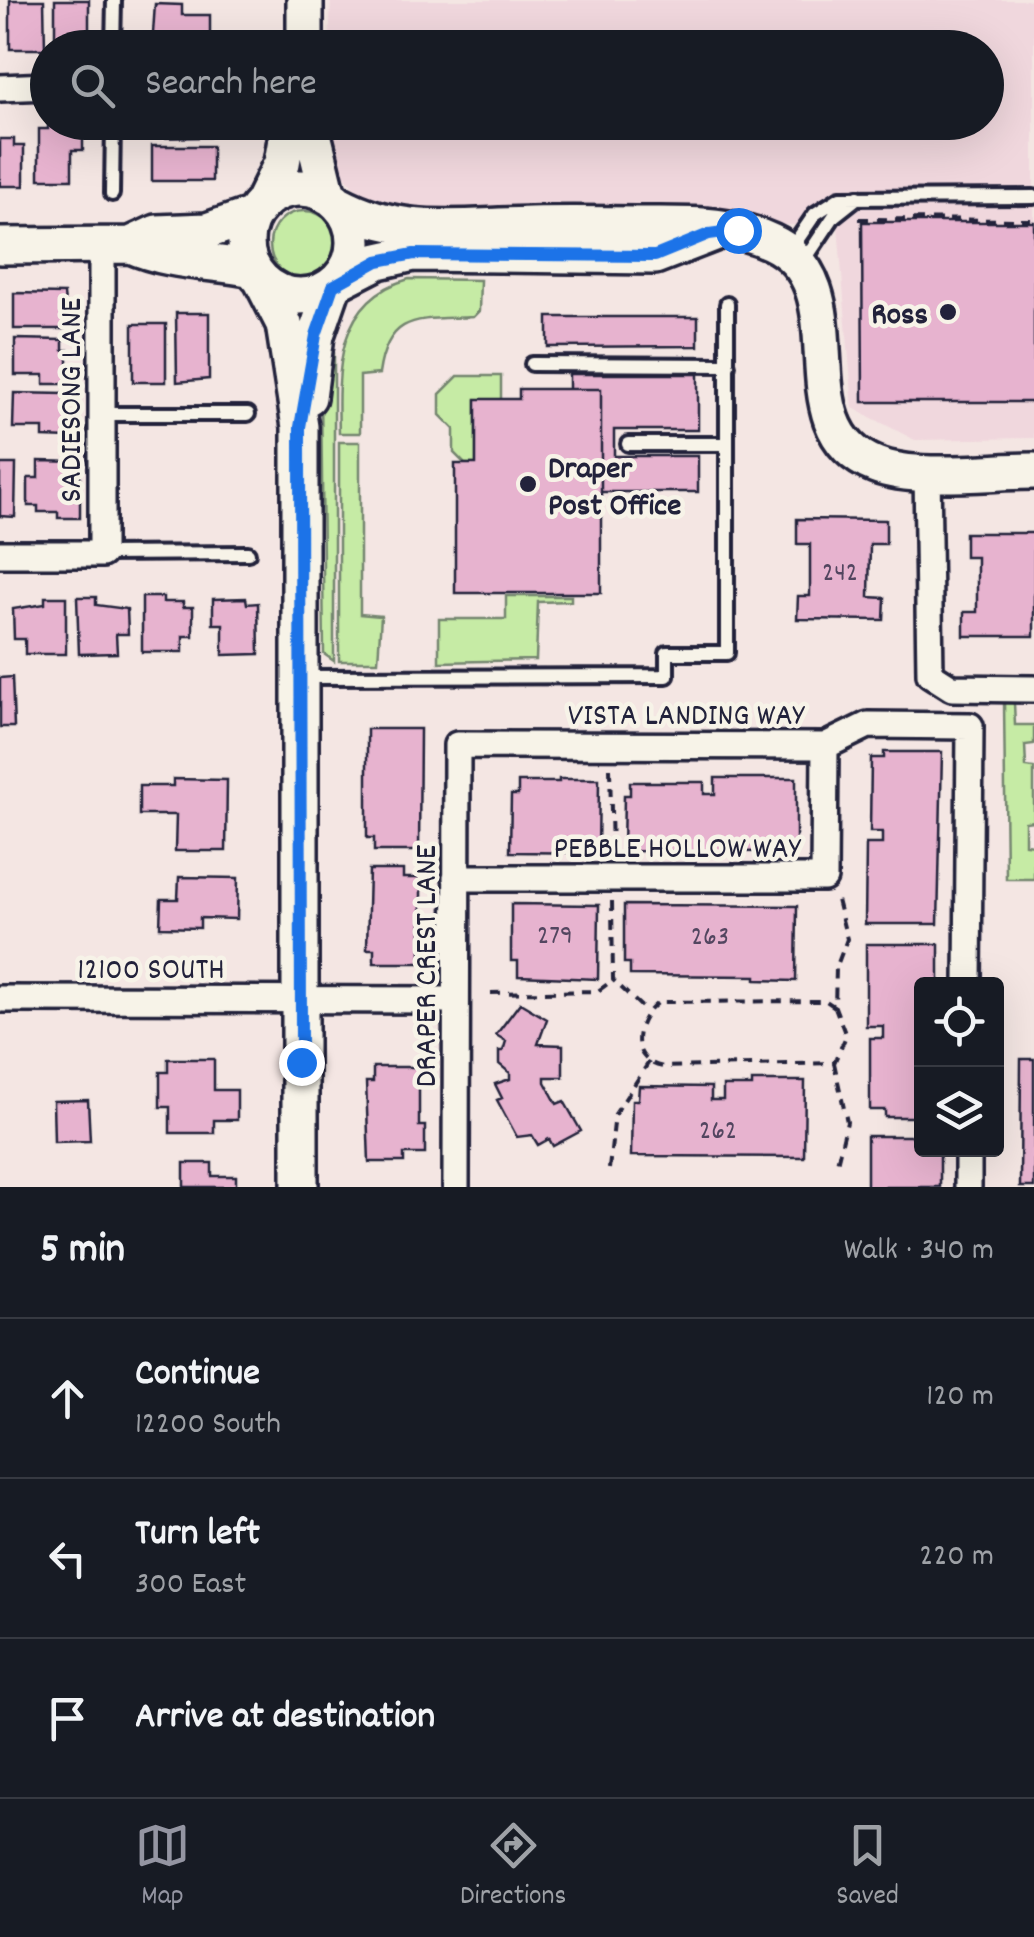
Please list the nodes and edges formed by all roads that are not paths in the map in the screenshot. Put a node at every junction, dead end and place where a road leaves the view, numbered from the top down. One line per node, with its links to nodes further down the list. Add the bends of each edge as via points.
1 (114, 0): 3 (lane)
2 (305, 0): 4 (street)
3 (113, 30)
4 (305, 30)
5 (30, 87): 6 (street)
6 (0, 88)
7 (113, 140): 10 (lane)
8 (286, 140): 13 (street)
9 (326, 140): 12 (street)
10 (112, 194)
11 (1034, 197): 17 (lane, via 860,196)
12 (333, 200): 13 (street, via 315,190 286,190); 14 (street, via 376,221 422,230); 19 (street, via 348,216 354,242)
13 (258, 210): 16 (street, via 207,232 157,233); 18 (street, via 246,242)
14 (738, 230): 17 (street); 19 (street, via 655,256 414,254 378,261)
15 (0, 246): 16 (street)
16 (116, 246): 18 (street, via 213,260); 23 (street, SADIESONG LANE)
17 (795, 258): 28 (street, via 819,298 829,414 851,450 876,465)
18 (258, 275): 19 (street, via 296,296); 25 (street, via 284,324)
19 (336, 283): 25 (street, via 316,335)
20 (728, 304): 22 (lane)
21 (532, 364): 22 (lane)
22 (728, 364): 27 (lane)
23 (102, 414): 24 (lane); 32 (street, SADIESONG LANE)
24 (248, 414)
25 (300, 427): 33 (street)
26 (628, 444): 27 (lane)
27 (728, 444): 33 (lane, via 728,654 668,654 668,676)
28 (926, 471): 29 (street); 34 (street, via 930,674 952,688)
29 (1034, 471)
30 (248, 553): 32 (lane)
31 (0, 554): 32 (street)
32 (102, 554)
33 (300, 677): 40 (street)
34 (1034, 689)
35 (457, 745): 36 (street, VISTA LANDING WAY); 37 (street, DRAPER CREST LANE)
36 (825, 746): 37 (street, PEBBLE HOLLOW WAY, via 824,878); 38 (street, VISTA LANDING WAY, via 868,725 970,726)
37 (456, 878): 41 (street, DRAPER CREST LANE)
38 (968, 977)
39 (0, 999): 40 (street, 12100 SOUTH)
40 (301, 999): 41 (street, 12100 SOUTH); 43 (street)
41 (456, 1000): 44 (street, DRAPER CREST LANE)
42 (968, 1157): 45 (street)
43 (300, 1187)
44 (456, 1187)
45 (968, 1187)

